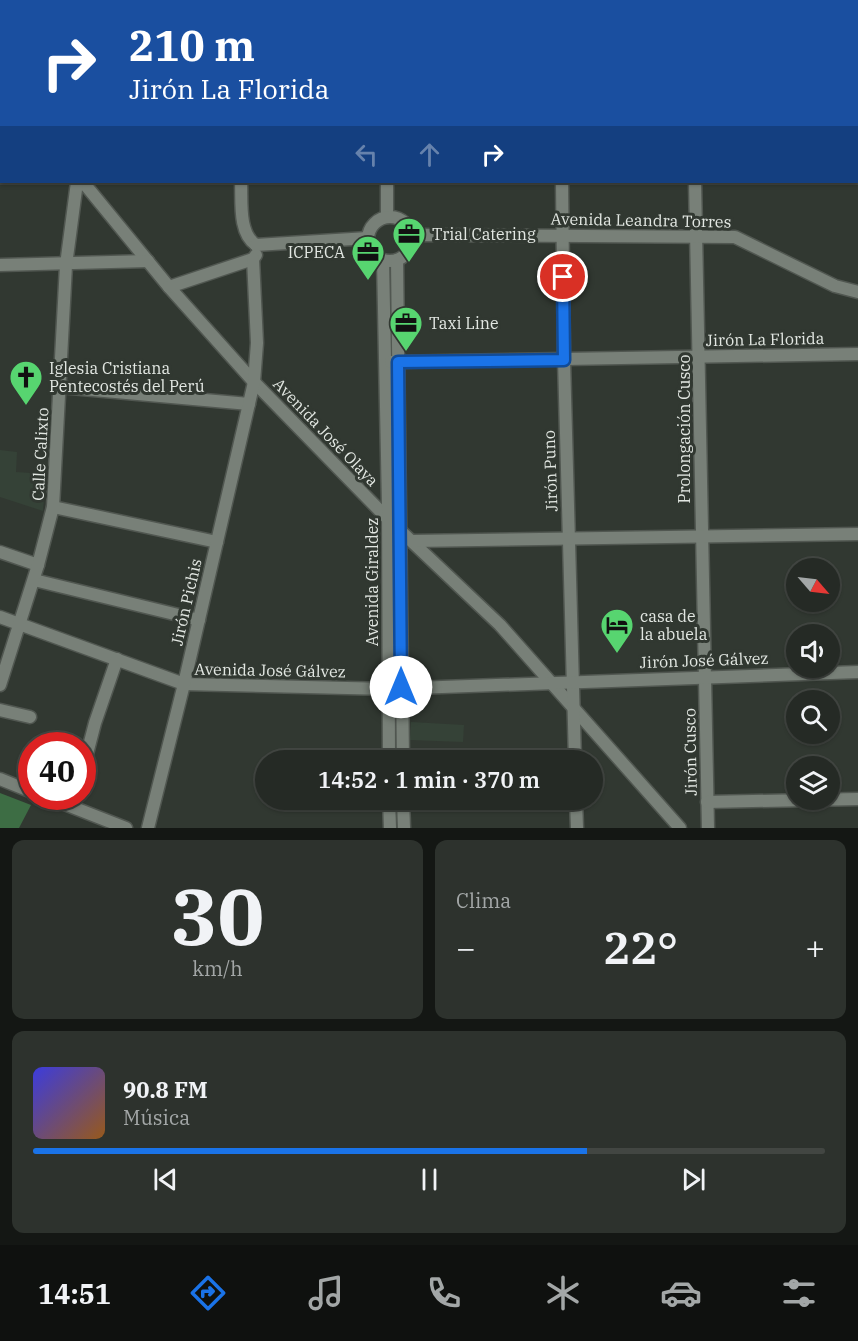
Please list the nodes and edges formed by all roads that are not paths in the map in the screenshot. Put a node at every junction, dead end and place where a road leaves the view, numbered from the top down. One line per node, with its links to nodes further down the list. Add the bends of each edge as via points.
1 (77, 183): 18 (street, Calle Calixto)
2 (84, 183): 16 (street, Avenida José Olaya)
3 (239, 183): 12 (street, via 245,232)
4 (387, 183): 7 (street)
5 (562, 183): 9 (street, Jirón Puno)
6 (695, 183): 10 (street, Prolongación Cusco)
7 (387, 213): 8 (street, via 402,221); 11 (street, via 373,225)
8 (412, 235): 9 (street, Avenida Leandra Torres); 15 (street, via 408,251)
9 (563, 235): 10 (street, Avenida Leandra Torres); 23 (street, Jirón Puno)
10 (696, 235): 20 (street, Avenida Leandra Torres, via 743,240 835,286); 22 (street, Prolongación Cusco)
11 (368, 238): 12 (street); 14 (street, via 372,252)
12 (256, 245): 13 (street, Jirón Pichis)
13 (253, 259): 19 (street); 25 (street, Jirón Pichis, via 257,343)
14 (383, 260): 15 (street); 24 (street, Avenida Giraldez)
15 (397, 260): 24 (street, Avenida Giraldez)
16 (148, 261): 18 (street); 19 (street, Avenida José Olaya)
17 (0, 265): 18 (street)
18 (66, 265): 26 (street, Calle Calixto)
19 (169, 287): 25 (street, Avenida José Olaya)
20 (858, 292)
21 (858, 354): 22 (street, Jirón La Florida)
22 (700, 357): 23 (street, Jirón La Florida); 32 (street, Prolongación Cusco)
23 (564, 360): 24 (street, Jirón La Florida); 33 (street, Jirón Puno)
24 (392, 362): 29 (street, Avenida Giraldez); 30 (street, Avenida Giraldez)
25 (254, 382): 27 (street, Jirón Pichis); 29 (street, Avenida José Olaya)
26 (60, 387): 27 (street); 28 (street, Calle Calixto)
27 (249, 404): 34 (street, Jirón Pichis)
28 (53, 507): 34 (street); 37 (street, Calle Calixto)
29 (388, 519): 30 (street, Avenida José Olaya); 50 (street, Avenida Giraldez)
30 (400, 529): 35 (street, Avenida José Olaya); 49 (street, Avenida Giraldez)
31 (858, 534): 32 (street)
32 (701, 537): 33 (street); 44 (street, Prolongación Cusco)
33 (569, 538): 35 (street); 45 (street, Jirón Puno)
34 (217, 542): 40 (street, Jirón Pichis)
35 (412, 542): 46 (street, Avenida José Olaya, via 500,625)
36 (0, 552): 37 (street)
37 (38, 565): 38 (street, Calle Calixto)
38 (34, 580): 40 (street); 41 (street, Calle Calixto)
39 (0, 617): 41 (street, Avenida José Gálvez)
40 (199, 620): 47 (street, Jirón Pichis)
41 (18, 624): 42 (street, Avenida José Gálvez); 48 (street, Calle Calixto)
42 (117, 659): 47 (street, Avenida José Gálvez); 54 (street)
43 (858, 672): 44 (street, Jirón José Gálvez)
44 (705, 676): 45 (street, Jirón José Gálvez); 61 (street, Jirón Cusco)
45 (573, 681): 46 (street, Jirón José Gálvez); 51 (street, Jirón Puno)
46 (550, 682): 49 (street, Avenida José Gálvez); 51 (street, Avenida José Olaya)
47 (184, 684): 50 (street, Avenida José Gálvez); 67 (street, Jirón Pichis)
48 (0, 685)
49 (401, 687): 50 (street, Avenida José Gálvez); 56 (street, Avenida Giraldez)
50 (388, 689): 55 (street, Avenida Giraldez)
51 (573, 708): 57 (street, Jirón Puno); 71 (street, Avenida José Olaya)
52 (0, 710): 53 (street)
53 (30, 717)
54 (93, 732)
55 (389, 750)
56 (403, 750)
57 (575, 750)
58 (0, 779): 59 (street)
59 (18, 786)
60 (858, 799): 61 (street)
61 (708, 802): 72 (street, Jirón Cusco)
62 (91, 810): 66 (street)
63 (389, 810): 68 (street)
64 (403, 810): 69 (street)
65 (576, 810): 70 (street)
66 (126, 828)
67 (148, 828)
68 (390, 828)
69 (404, 828)
70 (577, 828)
71 (680, 828)
72 (708, 828)

